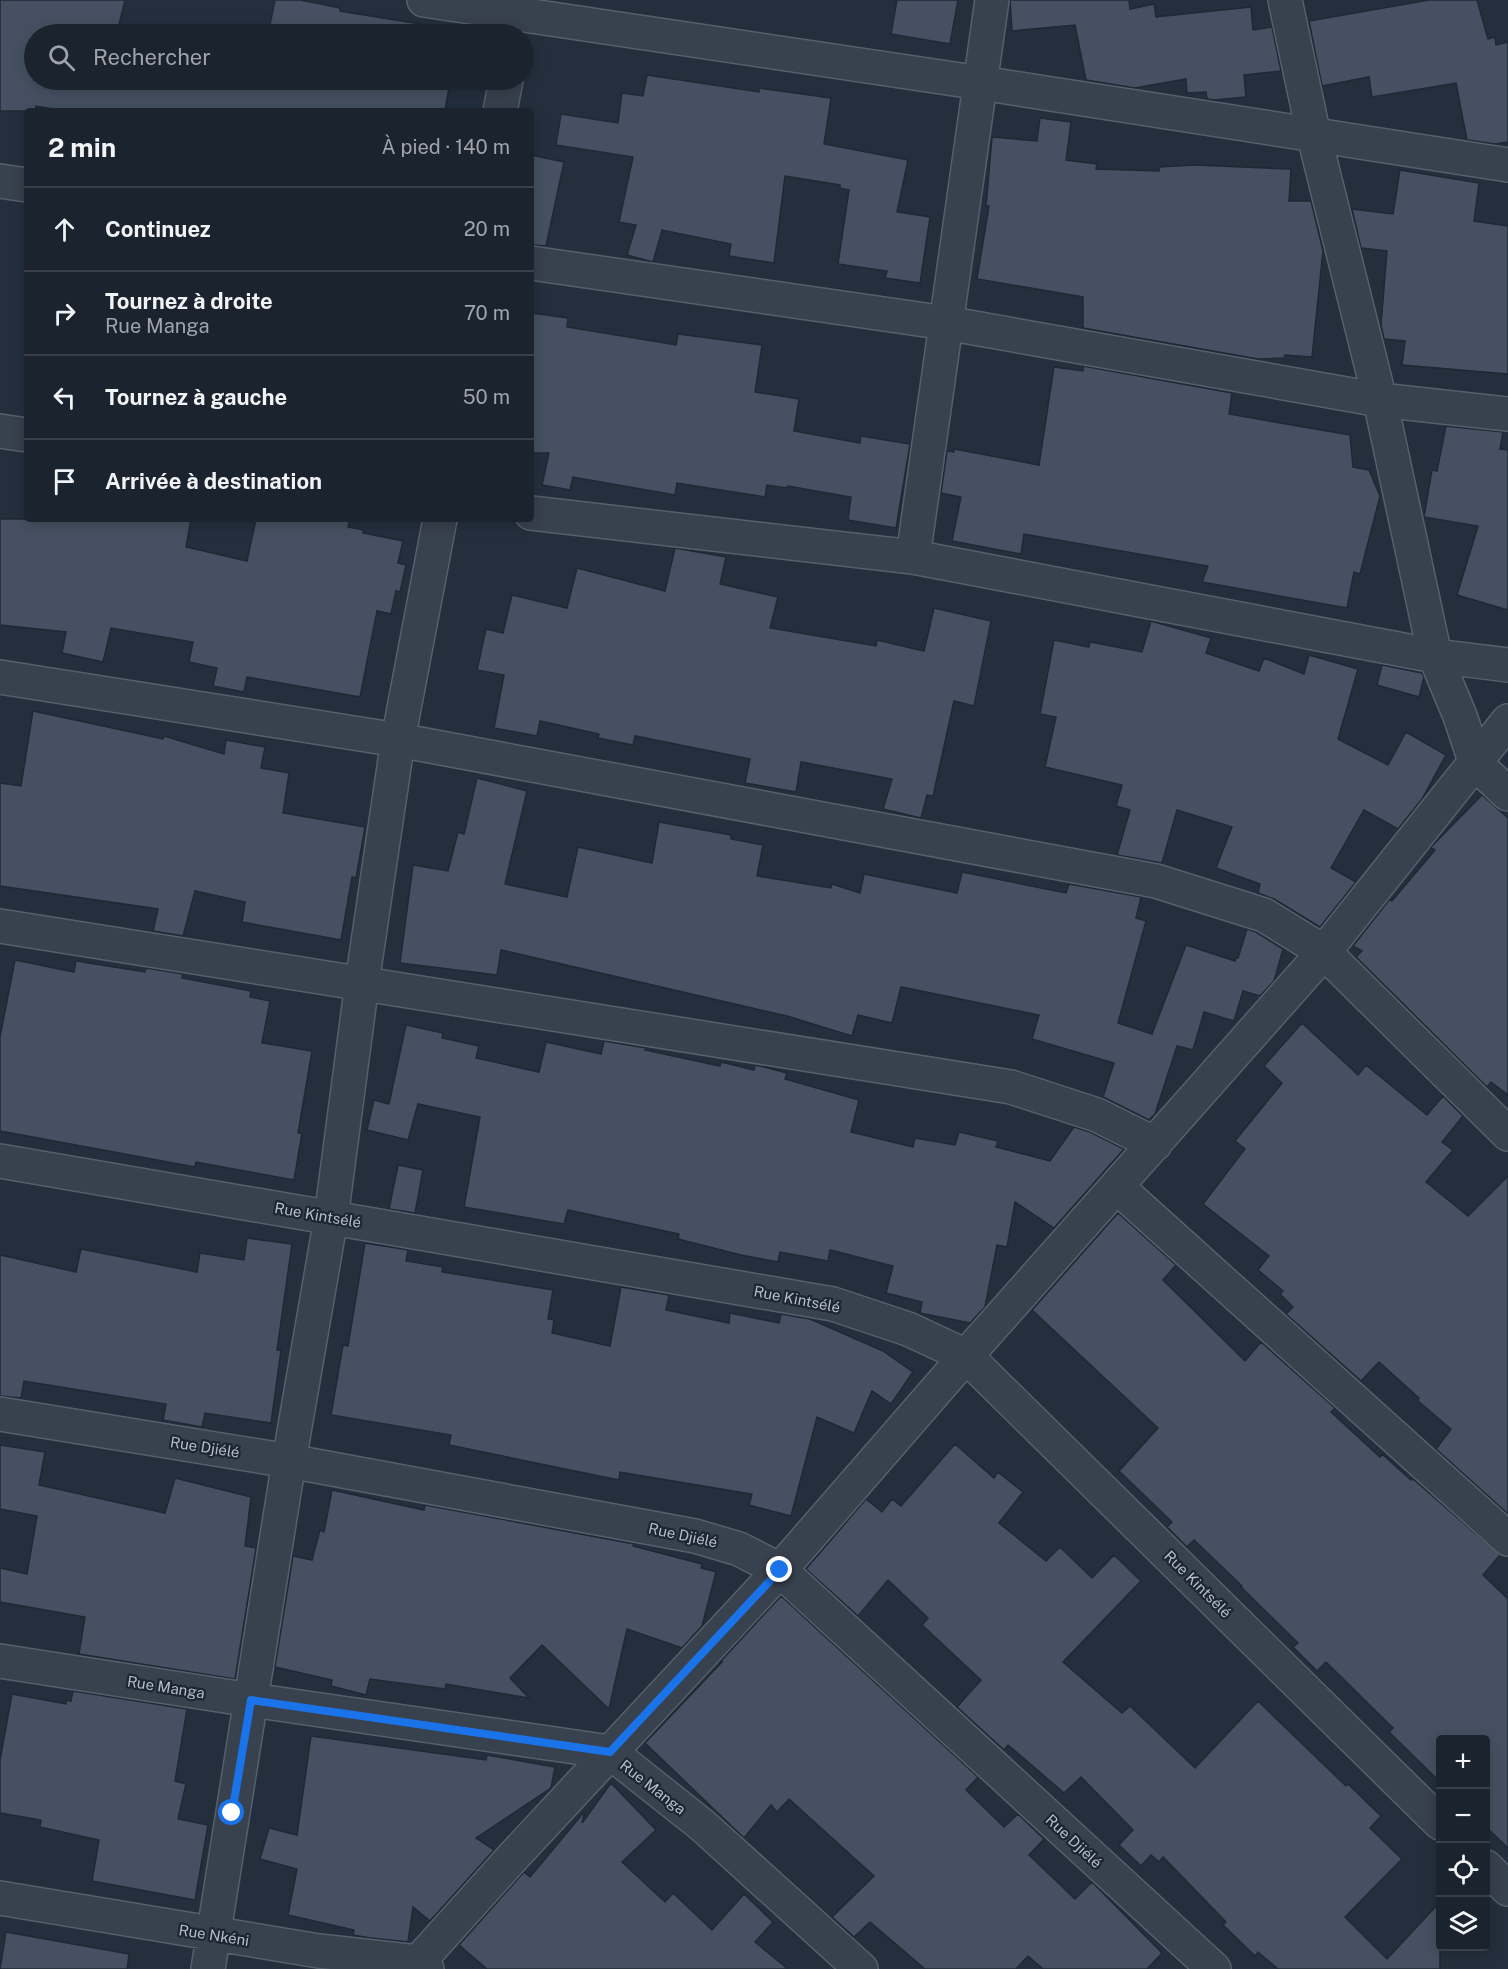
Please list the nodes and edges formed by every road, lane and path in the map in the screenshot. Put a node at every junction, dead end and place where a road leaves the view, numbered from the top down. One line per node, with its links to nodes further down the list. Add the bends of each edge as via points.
1 (424, 0): 4 (street)
2 (992, 0): 5 (street)
3 (1285, 0): 8 (street)
4 (516, 16): 5 (street)
5 (981, 83): 8 (street); 13 (street)
6 (504, 90): 7 (street)
7 (501, 108)
8 (1314, 136): 9 (street); 14 (street)
9 (1508, 165)
10 (0, 181): 11 (street)
11 (24, 185)
12 (534, 263): 13 (street)
13 (945, 323): 14 (street); 20 (street)
14 (1380, 400): 15 (street); 21 (street)
15 (1508, 414)
16 (0, 431): 17 (street)
17 (24, 435)
18 (534, 513): 20 (street)
19 (439, 522): 25 (street)
20 (913, 557): 21 (street)
21 (1435, 656): 22 (street); 26 (street)
22 (1508, 665)
23 (0, 677): 25 (street)
24 (1508, 721): 26 (street)
25 (398, 740): 29 (street, via 1156,880 1264,915); 30 (street)
26 (1476, 764): 27 (street); 29 (street)
27 (1508, 794)
28 (0, 926): 30 (street)
29 (1324, 952): 31 (street); 32 (street)
30 (362, 983): 32 (street, via 1011,1087 1097,1115); 35 (street)
31 (1508, 1134)
32 (1155, 1144): 34 (street)
33 (0, 1161): 35 (street, Rue Kintsélé)
34 (1117, 1187): 36 (street); 39 (street)
35 (331, 1218): 36 (street, Rue Kintsélé, via 833,1304 908,1329); 38 (street)
36 (966, 1356): 40 (street); 44 (street, Rue Kintsélé)
37 (0, 1414): 38 (street, Rue Djiélé)
38 (290, 1461): 40 (street, Rue Djiélé, via 695,1536 739,1548); 42 (street)
39 (1508, 1539)
40 (780, 1570): 43 (street); 52 (street, Rue Djiélé)
41 (0, 1661): 42 (street, Rue Manga)
42 (251, 1700): 43 (street, Rue Manga); 48 (street)
43 (610, 1752): 49 (street); 51 (street, Rue Manga, via 702,1825)
44 (1436, 1819)
45 (1490, 1872): 46 (street)
46 (1508, 1889)
47 (0, 1898): 48 (street, Rue Nkéni)
48 (212, 1934): 49 (street, Rue Nkéni); 50 (street)
49 (419, 1967)
50 (208, 1969)
51 (861, 1969)
52 (1214, 1969)

